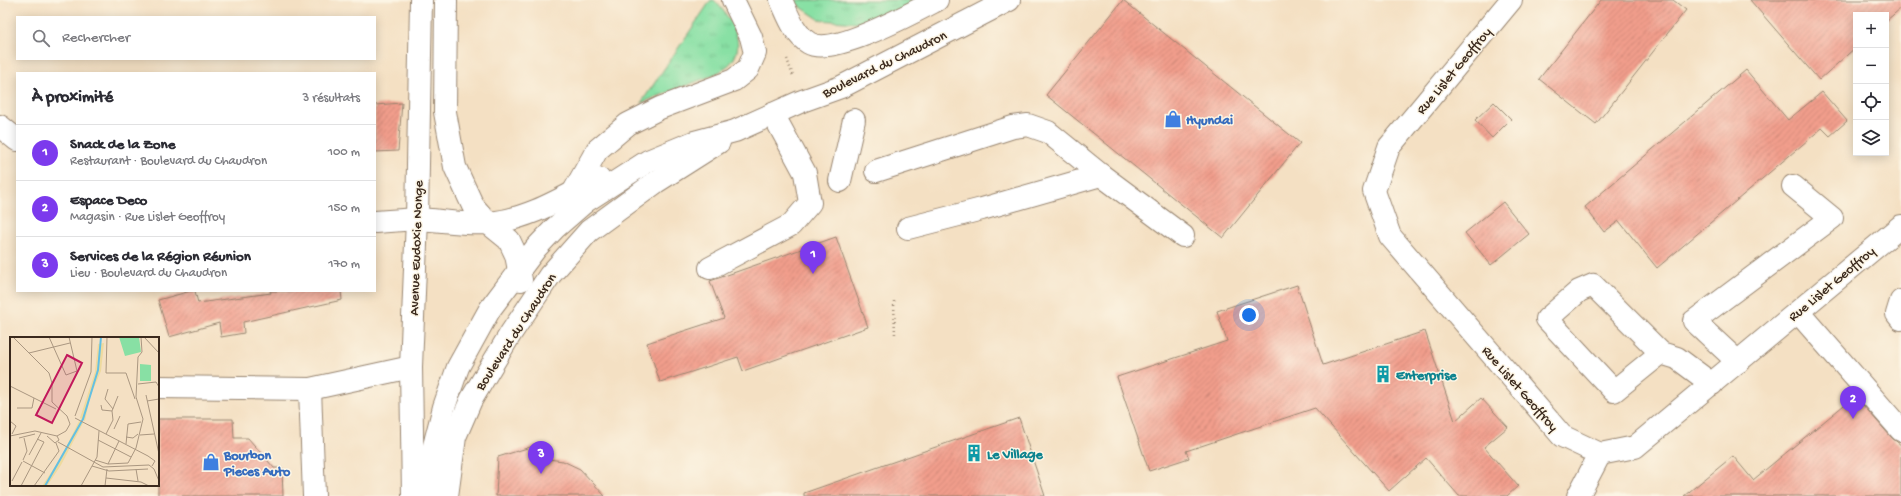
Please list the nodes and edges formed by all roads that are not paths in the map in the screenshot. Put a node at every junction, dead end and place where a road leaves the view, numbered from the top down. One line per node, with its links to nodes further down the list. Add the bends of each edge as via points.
1 (420, 0): 19 (main road, Avenue Eudoxie Nonge)
2 (446, 0): 21 (main road, via 446,112 455,167 473,206)
3 (733, 0): 18 (main road, via 751,37 755,52 748,69 734,80 660,108 628,124 597,150)
4 (780, 0): 5 (main road, via 796,31 810,44 827,45 847,42)
5 (938, 0)
6 (1009, 0): 8 (main road, Boulevard du Chaudron, via 841,87)
7 (1511, 0): 38 (main road, Rue Lislet Geoffroy, via 1389,147 1374,191 1390,236 1562,436)
8 (773, 114): 11 (main road, Boulevard du Chaudron); 25 (main road, via 805,173 810,203 791,225)
9 (854, 120): 16 (main road)
10 (0, 126): 12 (main road)
11 (735, 131): 13 (main road, Boulevard du Chaudron, via 694,142); 30 (main road, Boulevard du Chaudron, via 656,182 589,231 550,276)
12 (16, 139)
13 (648, 161): 18 (main road, via 612,173); 26 (main road, Boulevard du Chaudron, via 586,201 536,248)
14 (876, 171): 15 (main road, via 1013,127 1028,125 1048,132)
15 (1100, 175): 23 (main road); 24 (main road)
16 (840, 181)
17 (1793, 186): 32 (main road, via 1832,218 1694,321)
18 (574, 191): 21 (main road, via 520,216)
19 (417, 219): 20 (main road); 21 (main road); 33 (main road, Avenue Eudoxie Nonge)
20 (376, 222)
21 (488, 223): 26 (main road, via 509,240)
22 (1901, 226): 28 (main road, Rue Lislet Geoffroy)
23 (908, 228)
24 (1183, 236)
25 (710, 268)
26 (520, 271): 30 (main road, via 522,296); 41 (main road, Boulevard du Chaudron, via 490,310 458,367 434,446)
27 (1901, 301): 29 (main road, via 1897,314)
28 (1798, 312): 32 (main road, Rue Lislet Geoffroy); 37 (main road)
29 (1901, 319)
30 (511, 333): 42 (main road, Boulevard du Chaudron, via 471,400 455,437)
31 (1661, 353): 31 (main road, via 1593,285 1579,291 1547,319 1614,391); 34 (main road, via 1677,358)
32 (1738, 362): 34 (main road, Rue Lislet Geoffroy)
33 (411, 367): 36 (main road); 40 (main road, Avenue Eudoxie Nonge)
34 (1712, 384): 38 (main road, Rue Lislet Geoffroy, via 1635,447)
35 (159, 387): 36 (main road)
36 (310, 389): 39 (main road)
37 (1901, 430)
38 (1600, 454): 43 (main road)
39 (314, 496)
40 (413, 496)
41 (427, 496)
42 (447, 496)
43 (1578, 496)

